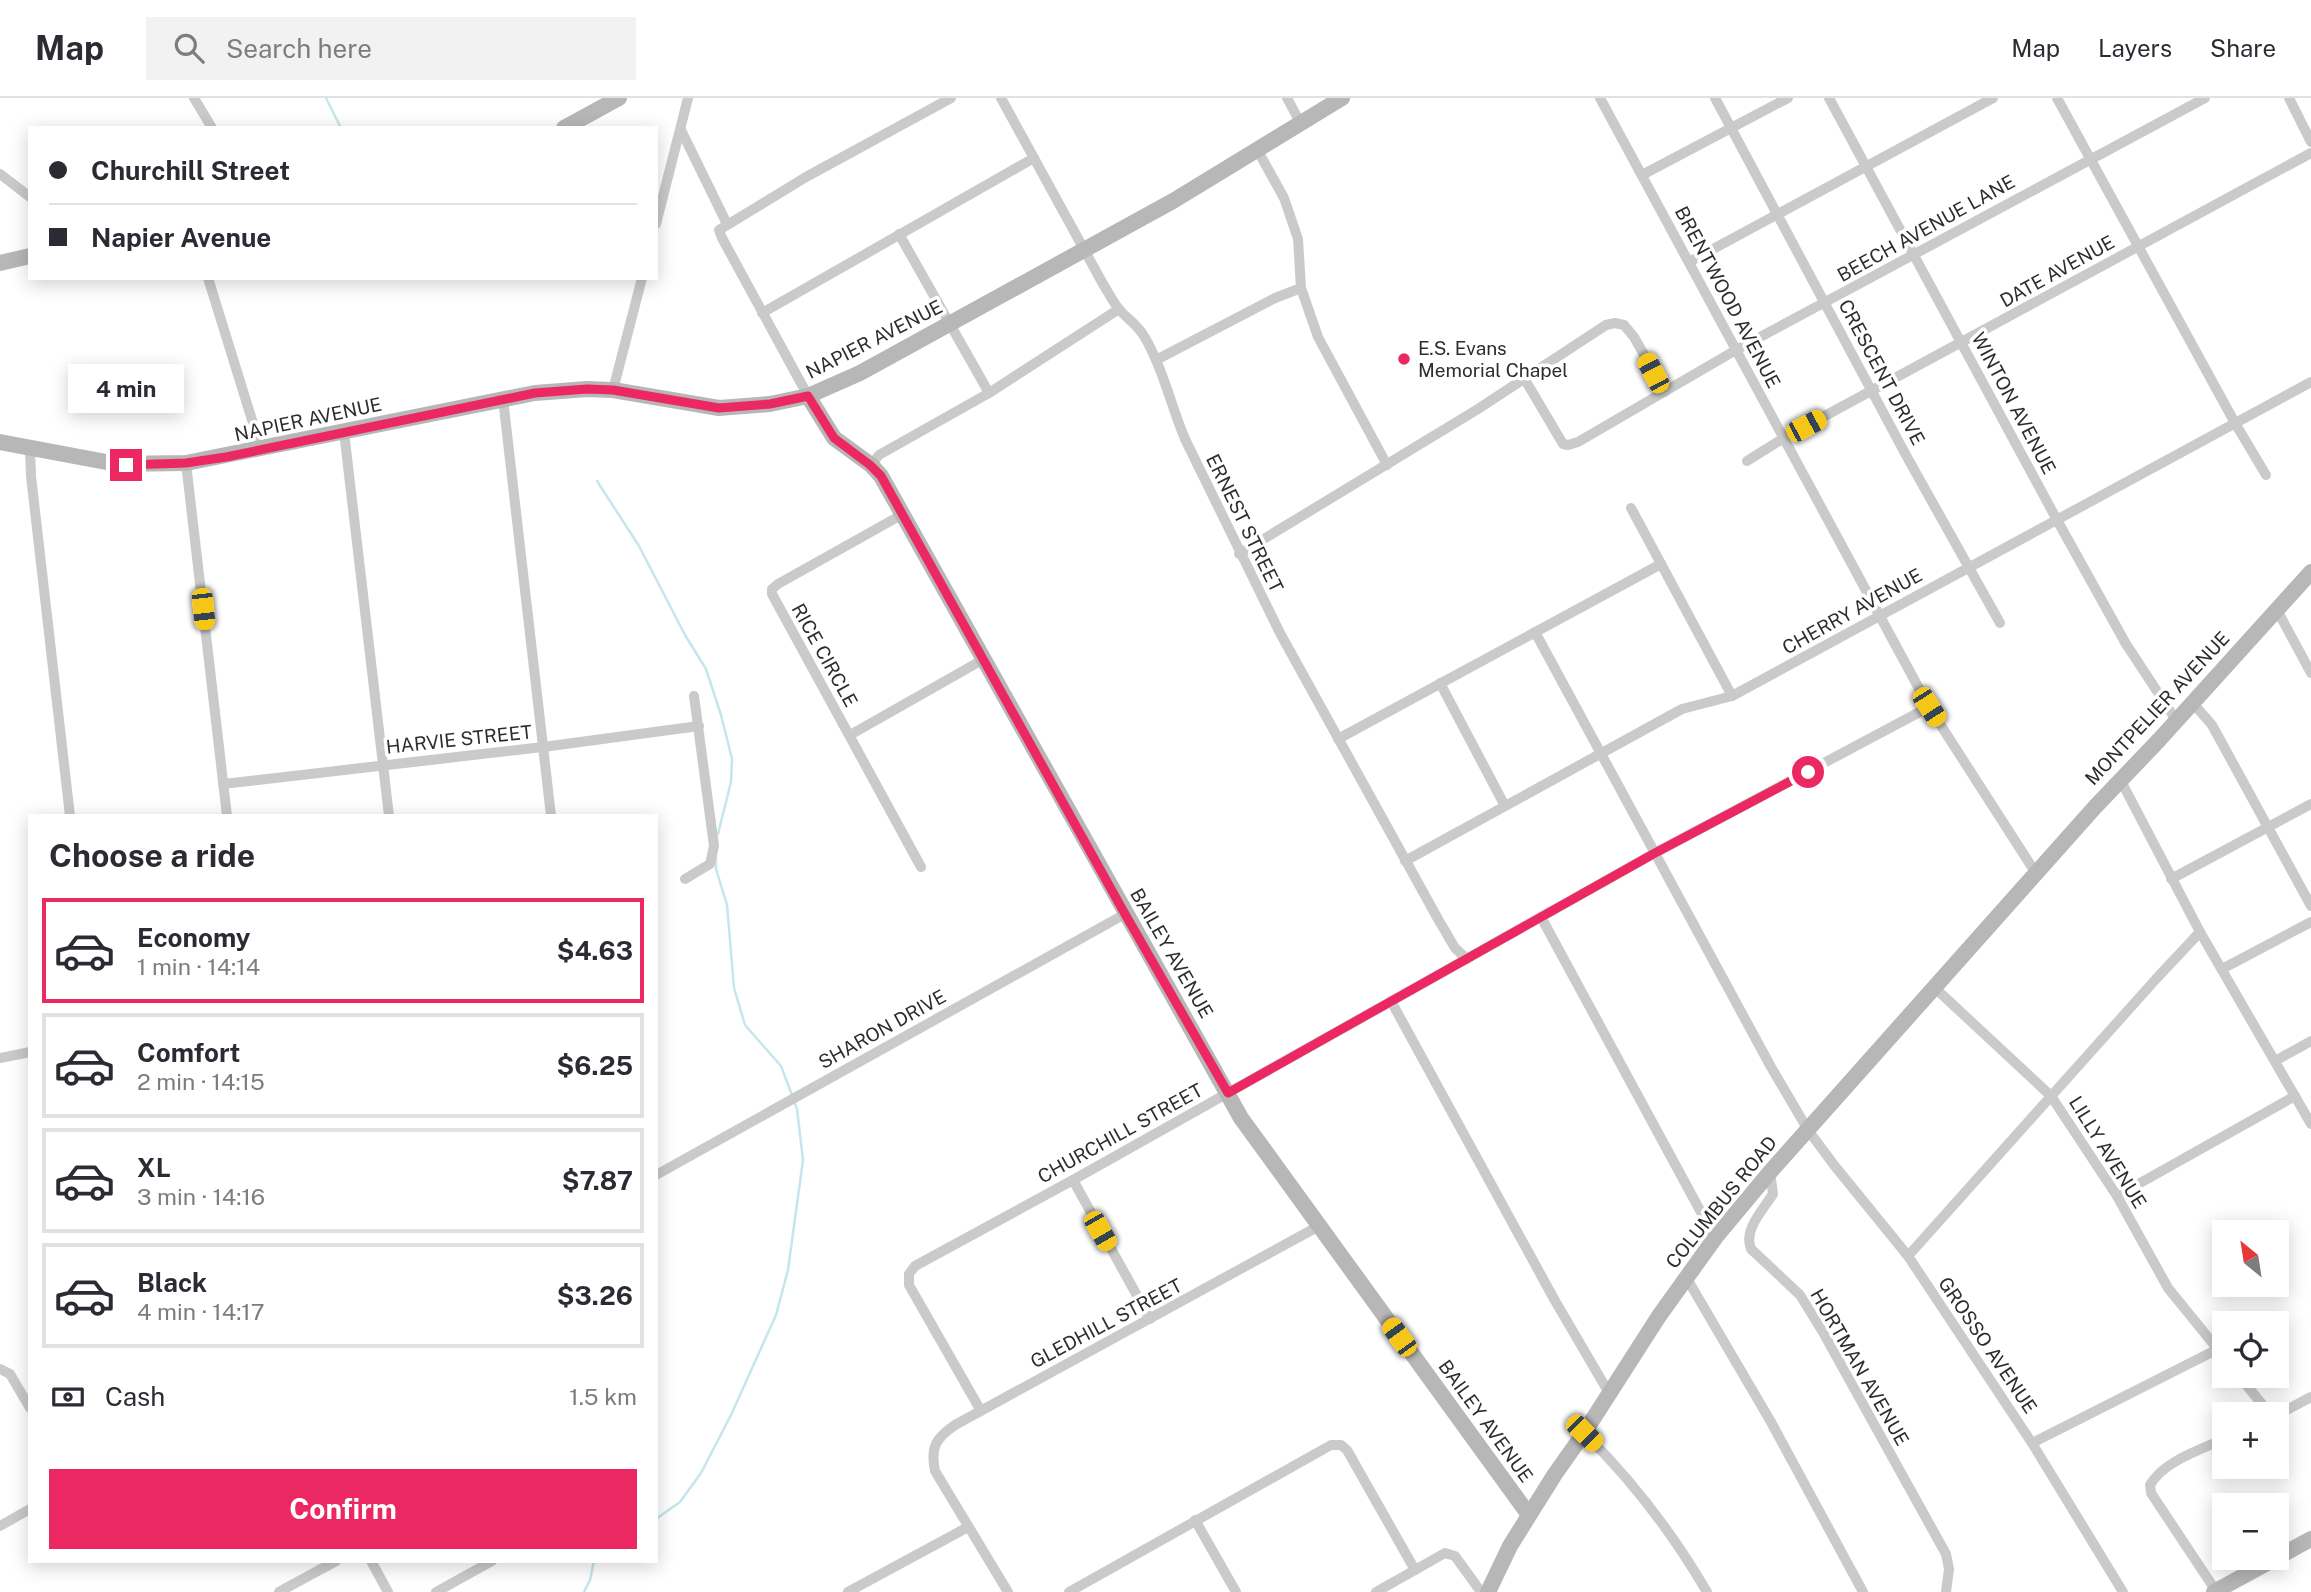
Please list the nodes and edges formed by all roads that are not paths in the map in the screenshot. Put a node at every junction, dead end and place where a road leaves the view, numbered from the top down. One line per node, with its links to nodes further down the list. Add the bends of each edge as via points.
1 (194, 98): 17 (street)
2 (618, 98): 18 (street)
3 (688, 98): 20 (street)
4 (951, 98): 32 (street)
5 (1001, 98): 24 (street, ERNEST STREET)
6 (1287, 98): 16 (street)
7 (1342, 98): 16 (street, NAPIER AVENUE)
8 (1600, 98): 28 (street, BRENTWOOD AVENUE)
9 (1715, 98): 19 (street, CRESCENT DRIVE)
10 (1788, 98): 19 (street)
11 (1829, 98): 26 (street, WINTON AVENUE)
12 (1993, 98): 26 (street)
13 (2057, 98): 25 (street)
14 (2205, 98): 25 (street, BEECH AVENUE LANE)
15 (2289, 98): 21 (street)
16 (1301, 124): 22 (street, NAPIER AVENUE)
17 (211, 126)
18 (568, 126)
19 (1731, 128): 28 (street); 30 (street, CRESCENT DRIVE)
20 (681, 130): 31 (street); 32 (street)
21 (2311, 142)
22 (1258, 150): 35 (street, NAPIER AVENUE); 42 (street, via 1284,198 1298,239)
23 (2311, 153): 34 (street, DATE AVENUE)
24 (1034, 158): 33 (street); 35 (street, ERNEST STREET)
25 (2090, 158): 34 (street); 36 (street, BEECH AVENUE LANE)
26 (1866, 166): 30 (street); 36 (street, WINTON AVENUE)
27 (0, 174): 29 (street)
28 (1642, 176): 38 (street, BRENTWOOD AVENUE)
29 (28, 195)
30 (1777, 214): 38 (street); 43 (street, CRESCENT DRIVE)
31 (658, 216)
32 (727, 224): 45 (street, via 719,230 722,238)
33 (899, 234): 45 (street); 46 (street)
34 (2138, 246): 47 (street, DATE AVENUE); 58 (street)
35 (1085, 249): 44 (street, ERNEST STREET); 46 (street, NAPIER AVENUE)
36 (1914, 255): 43 (street, BEECH AVENUE LANE); 47 (street, WINTON AVENUE)
37 (28, 256): 39 (street)
38 (1689, 261): 48 (street, BRENTWOOD AVENUE)
39 (0, 263)
40 (209, 280): 63 (street, via 257,436)
41 (641, 280): 52 (street)
42 (1301, 288): 49 (street); 67 (street, via 1318,337)
43 (1825, 303): 48 (street, BEECH AVENUE LANE); 53 (street, CRESCENT DRIVE)
44 (1119, 309): 49 (street, ERNEST STREET, via 1136,324); 55 (street)
45 (762, 313): 56 (street)
46 (950, 324): 55 (street); 56 (street, NAPIER AVENUE)
47 (1962, 343): 53 (street, DATE AVENUE); 71 (street, WINTON AVENUE)
48 (1737, 350): 54 (street, BEECH AVENUE LANE); 60 (street, BRENTWOOD AVENUE)
49 (1156, 360): 72 (street, ERNEST STREET, via 1175,415)
50 (1524, 378): 54 (street, BEECH AVENUE LANE, via 1555,434 1568,445); 54 (street, via 1606,325 1619,324 1634,337); 67 (street)
51 (2311, 382): 58 (street, CHERRY AVENUE)
52 (613, 390): 56 (street, NAPIER AVENUE, via 719,408); 57 (street, NAPIER AVENUE)
53 (1872, 391): 60 (street, DATE AVENUE); 74 (street, CRESCENT DRIVE)
54 (1665, 392)
55 (989, 393): 66 (street, via 879,455)
56 (808, 396): 66 (street, BAILEY AVENUE, via 834,438)
57 (503, 399): 59 (street, NAPIER AVENUE); 91 (street)
58 (2235, 423): 68 (street); 71 (street, CHERRY AVENUE)
59 (344, 432): 63 (street, NAPIER AVENUE); 93 (street)
60 (1784, 438): 64 (street, DATE AVENUE); 77 (street, BRENTWOOD AVENUE)
61 (0, 442): 62 (street, NAPIER AVENUE)
62 (30, 449): 65 (street, NAPIER AVENUE, via 117,464); 98 (street)
63 (256, 450): 65 (street, NAPIER AVENUE)
64 (1747, 461)
65 (186, 463): 95 (street)
66 (870, 465): 70 (street, BAILEY AVENUE)
67 (1387, 465): 72 (street)
68 (2266, 475)
69 (1631, 508): 73 (street)
70 (903, 514): 80 (street, BAILEY AVENUE); 89 (street, RICE CIRCLE, via 772,589)
71 (2057, 520): 74 (street, CHERRY AVENUE); 87 (street, WINTON AVENUE, via 2126,644)
72 (1239, 554): 90 (street, ERNEST STREET)
73 (1661, 564): 79 (street); 84 (street)
74 (1968, 568): 77 (street, CHERRY AVENUE); 78 (street, CRESCENT DRIVE)
75 (2311, 572): 76 (street, MONTPELIER AVENUE)
76 (2277, 610): 81 (street); 85 (street, MONTPELIER AVENUE)
77 (1882, 616): 84 (street, CHERRY AVENUE); 86 (street, BRENTWOOD AVENUE)
78 (2000, 623)
79 (1535, 632): 82 (street); 92 (street, GROSSO AVENUE)
80 (984, 659): 89 (street, RICE CIRCLE); 110 (street, BAILEY AVENUE)
81 (2311, 673)
82 (1440, 683): 90 (street); 97 (street)
83 (694, 696): 88 (street)
84 (1732, 696): 92 (street, CHERRY AVENUE, via 1682,709)
85 (2191, 704): 87 (street, MONTPELIER AVENUE); 102 (street, via 2211,725)
86 (1929, 707): 103 (street, CHURCHILL STREET); 106 (street, BRENTWOOD AVENUE)
87 (2176, 720): 94 (street, MONTPELIER AVENUE)
88 (699, 726): 91 (street, HARVIE STREET); 107 (street, via 714,846 710,863)
89 (850, 735): 105 (street)
90 (1338, 739): 104 (street, ERNEST STREET)
91 (543, 747): 93 (street, HARVIE STREET); 101 (street)
92 (1601, 754): 97 (street, CHERRY AVENUE); 103 (street, GROSSO AVENUE)
93 (383, 765): 95 (street, HARVIE STREET); 100 (street)
94 (2121, 781): 106 (street, MONTPELIER AVENUE); 108 (street)
95 (223, 784): 99 (street)
96 (2311, 804): 102 (street)
97 (1505, 806): 104 (street, CHERRY AVENUE)
98 (70, 814)
99 (227, 814)
100 (389, 814)
101 (551, 814)
102 (2269, 827): 108 (street); 109 (street)
103 (1655, 853): 111 (street, CHURCHILL STREET); 126 (street, GROSSO AVENUE)
104 (1405, 860): 114 (street, ERNEST STREET, via 1455,948)
105 (922, 867)
106 (2036, 875): 116 (street, COLUMBUS ROAD)
107 (685, 879)
108 (2171, 879): 113 (street)
109 (2311, 905)
110 (1125, 914): 122 (street, BAILEY AVENUE); 128 (street, SHARON DRIVE)
111 (1541, 917): 114 (street, CHURCHILL STREET); 132 (street)
112 (2311, 922): 115 (street)
113 (2200, 932): 115 (street); 123 (street)
114 (1467, 959): 117 (street, CHURCHILL STREET)
115 (2222, 969): 121 (street)
116 (1935, 988): 123 (street, LILLY AVENUE); 126 (street, COLUMBUS ROAD)
117 (1391, 1001): 122 (street, CHURCHILL STREET); 140 (street)
118 (2311, 1041): 121 (street)
119 (28, 1052): 120 (street)
120 (0, 1058)
121 (2275, 1061): 124 (street)
122 (1228, 1093): 129 (street, CHURCHILL STREET); 131 (street, BAILEY AVENUE)
123 (2051, 1096): 130 (street, LILLY AVENUE); 133 (street)
124 (2295, 1096): 125 (street); 130 (street)
125 (2311, 1124)
126 (1808, 1130): 127 (street, COLUMBUS ROAD); 133 (street, GROSSO AVENUE)
127 (1770, 1172): 132 (street, COLUMBUS ROAD); 171 (street, HORTMAN AVENUE, via 1773,1194 1748,1233 1751,1249 1800,1295 1824,1334 1946,1554)
128 (658, 1174)
129 (1073, 1180): 135 (street); 145 (street, CHURCHILL STREET, via 915,1266 909,1274 909,1285)
130 (2118, 1196): 136 (street, LILLY AVENUE, via 2168,1288)
131 (1319, 1226): 135 (street, GLEDHILL STREET); 150 (street, BAILEY AVENUE)
132 (1715, 1238): 134 (street, COLUMBUS ROAD)
133 (1908, 1256): 147 (street, GROSSO AVENUE)
134 (1686, 1277): 140 (street, COLUMBUS ROAD); 170 (street)
135 (1150, 1319): 145 (street, GLEDHILL STREET)
136 (2212, 1342)
137 (2212, 1357): 147 (street)
138 (0, 1369): 143 (street, via 10,1374)
139 (2249, 1388): 142 (street)
140 (1609, 1393): 146 (street, COLUMBUS ROAD)
141 (2311, 1397): 144 (street)
142 (2260, 1402)
143 (28, 1405)
144 (2289, 1409)
145 (981, 1411): 153 (street, GLEDHILL STREET, via 938,1438 932,1456)
146 (1584, 1433): 150 (street, COLUMBUS ROAD); 169 (street, via 1653,1510)
147 (2032, 1443): 172 (street, GROSSO AVENUE)
148 (2212, 1444): 173 (street, via 2175,1463 2150,1485)
149 (28, 1510): 152 (street)
150 (1529, 1515): 168 (street, COLUMBUS ROAD)
151 (1195, 1520): 158 (street, via 1328,1446 1341,1445); 164 (street); 165 (street)
152 (0, 1526)
153 (968, 1527): 162 (street); 163 (street)
154 (2309, 1543): 173 (street)
155 (332, 1563): 159 (street)
156 (372, 1563): 160 (street)
157 (488, 1563): 161 (street)
158 (1415, 1570): 166 (street); 167 (street, via 1445,1553 1452,1554)
159 (279, 1592)
160 (388, 1592)
161 (436, 1592)
162 (848, 1592)
163 (1008, 1592)
164 (1069, 1592)
165 (1236, 1592)
166 (1376, 1592)
167 (1482, 1592)
168 (1488, 1592)
169 (1707, 1592)
170 (1863, 1592)
171 (1946, 1592)
172 (2123, 1592)
173 (2215, 1592)

